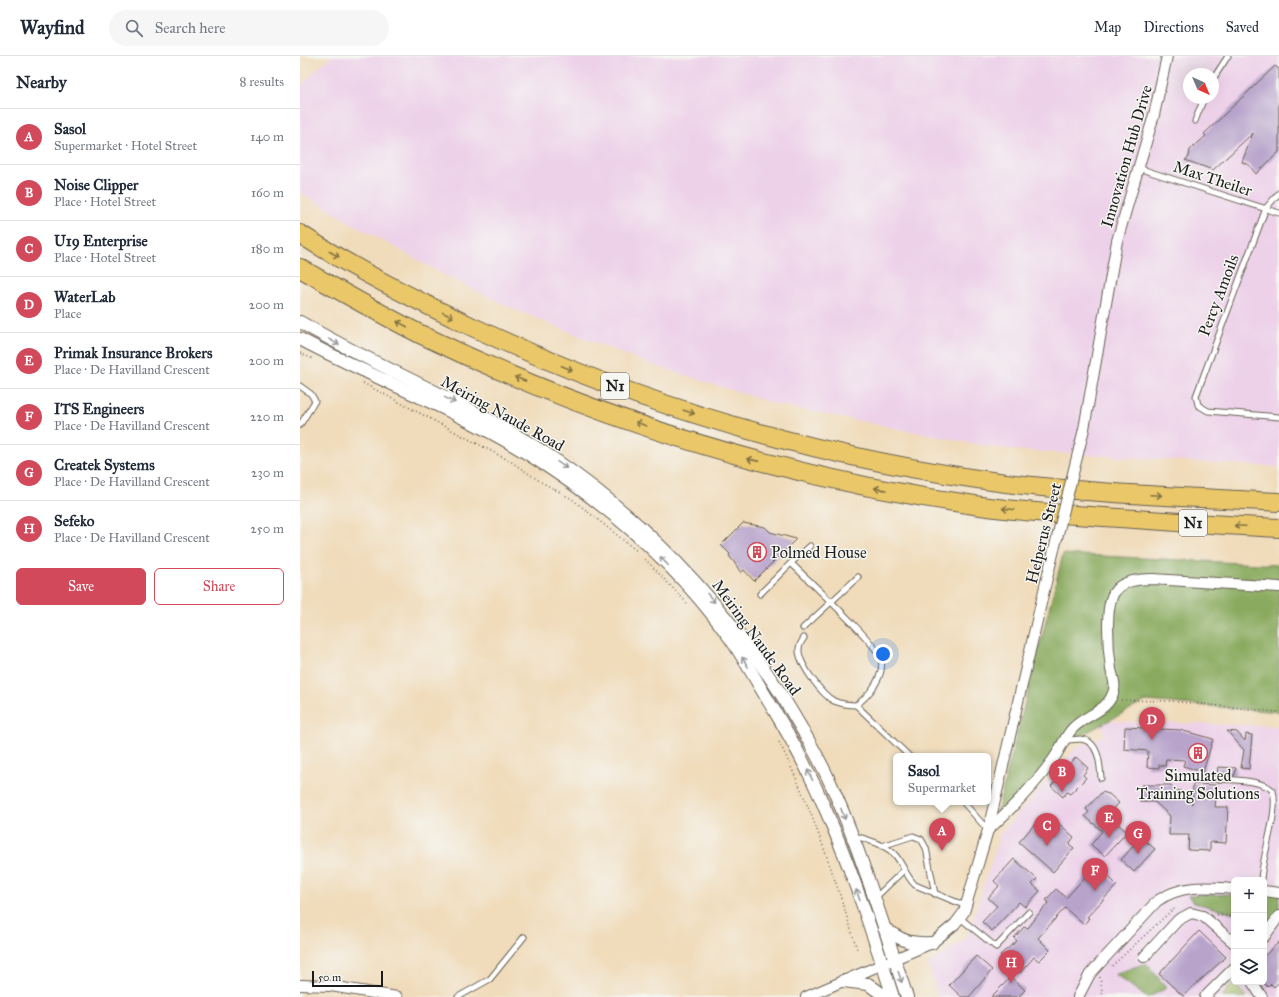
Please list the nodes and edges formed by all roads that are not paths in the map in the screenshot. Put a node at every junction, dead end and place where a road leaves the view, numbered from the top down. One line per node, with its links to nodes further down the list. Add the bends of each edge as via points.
1 (1167, 56): 6 (street, Innovation Hub Drive, via 1154,115)
2 (1228, 56): 3 (lane)
3 (1219, 70)
4 (1202, 104): 5 (lane)
5 (1195, 121)
6 (1138, 168): 8 (lane, Max Theiler); 11 (street, Innovation Hub Drive)
7 (1279, 193): 8 (lane)
8 (1266, 208): 9 (lane, Max Theiler); 16 (lane, Percy Amoils, via 1196,392 1196,401 1204,410 1215,413)
9 (1279, 214)
10 (300, 234): 18 (highway, N1, one-way to 18, via 403,293 521,349 583,375 662,403 788,441 879,462 1004,482 1053,488)
11 (1117, 240): 34 (street, Helperus Street, bridge, via 1084,429)
12 (300, 268): 19 (highway, N1, one-way to 12, via 984,507 849,483 744,458 671,435 510,375 420,334)
13 (300, 322): 35 (street, Meiring Naude Road, one-way to 35, via 337,344 517,436 594,487 667,550 731,623 760,662 808,739 834,790)
14 (300, 339): 55 (street, Meiring Naude Road, one-way to 14, via 835,832 799,752 734,645 692,590 623,523 585,493 527,454 463,417)
15 (300, 386): 17 (lane, via 311,394 315,401)
16 (1279, 417)
17 (301, 422)
18 (1279, 502)
19 (1279, 528)
20 (810, 546): 21 (lane)
21 (791, 563): 24 (lane); 25 (lane)
22 (858, 577): 25 (lane)
23 (1279, 587): 29 (street, via 1153,578 1134,579 1119,587 1111,595 1108,605 1108,641 1115,688 1109,702 1073,728)
24 (760, 594)
25 (830, 602): 26 (lane); 28 (lane, via 870,642 881,657 876,682 864,700)
26 (803, 628)
27 (804, 638): 28 (lane, via 799,646 799,654 820,690 834,701)
28 (856, 705): 30 (lane)
29 (1064, 740): 31 (lane, via 1082,739 1092,745 1099,758); 34 (street, via 1051,762)
30 (906, 753)
31 (1101, 778)
32 (1181, 778): 38 (lane, via 1251,782 1263,784 1273,792 1273,824 1262,861)
33 (966, 805): 34 (lane)
34 (988, 830): 44 (street, Helperus Street)
35 (851, 834): 36 (lane); 43 (street, Meiring Naude Road)
36 (882, 846): 37 (lane, via 894,854); 42 (lane, via 913,836 921,839 926,848)
37 (904, 870): 42 (lane, via 915,885); 43 (lane)
38 (1261, 877)
39 (1231, 889): 66 (street, via 1189,887 1162,897 1097,965)
40 (1267, 891): 41 (street)
41 (1279, 893)
42 (935, 894): 44 (lane)
43 (874, 899): 48 (street, Meiring Naude Road)
44 (966, 906): 47 (street, Helperus Street)
45 (1029, 912): 47 (lane, via 996,947)
46 (1279, 916): 49 (street)
47 (960, 918): 52 (street, Helperus Street)
48 (884, 928): 52 (street, via 899,939 911,943); 54 (street, Meiring Naude Road)
49 (1271, 931)
50 (524, 937): 61 (lane, via 490,979)
51 (1231, 940): 53 (street, via 1203,916 1191,913 1178,920)
52 (932, 943): 54 (street, Helperus Street)
53 (1144, 957)
54 (894, 958): 55 (street, Helperus Street); 65 (street, Meiring Naude Road, one-way to 65)
55 (882, 963): 57 (street, Helperus Street); 64 (street, Meiring Naude Road)
56 (1231, 971): 67 (street)
57 (843, 981): 62 (street, Helperus Street); 63 (street, via 868,984)
58 (300, 985): 60 (street, via 331,986)
59 (1254, 985): 68 (street)
60 (397, 997)
61 (458, 997)
62 (806, 997)
63 (886, 997)
64 (893, 997)
65 (907, 997)
66 (1078, 997)
67 (1204, 997)
68 (1262, 997)

